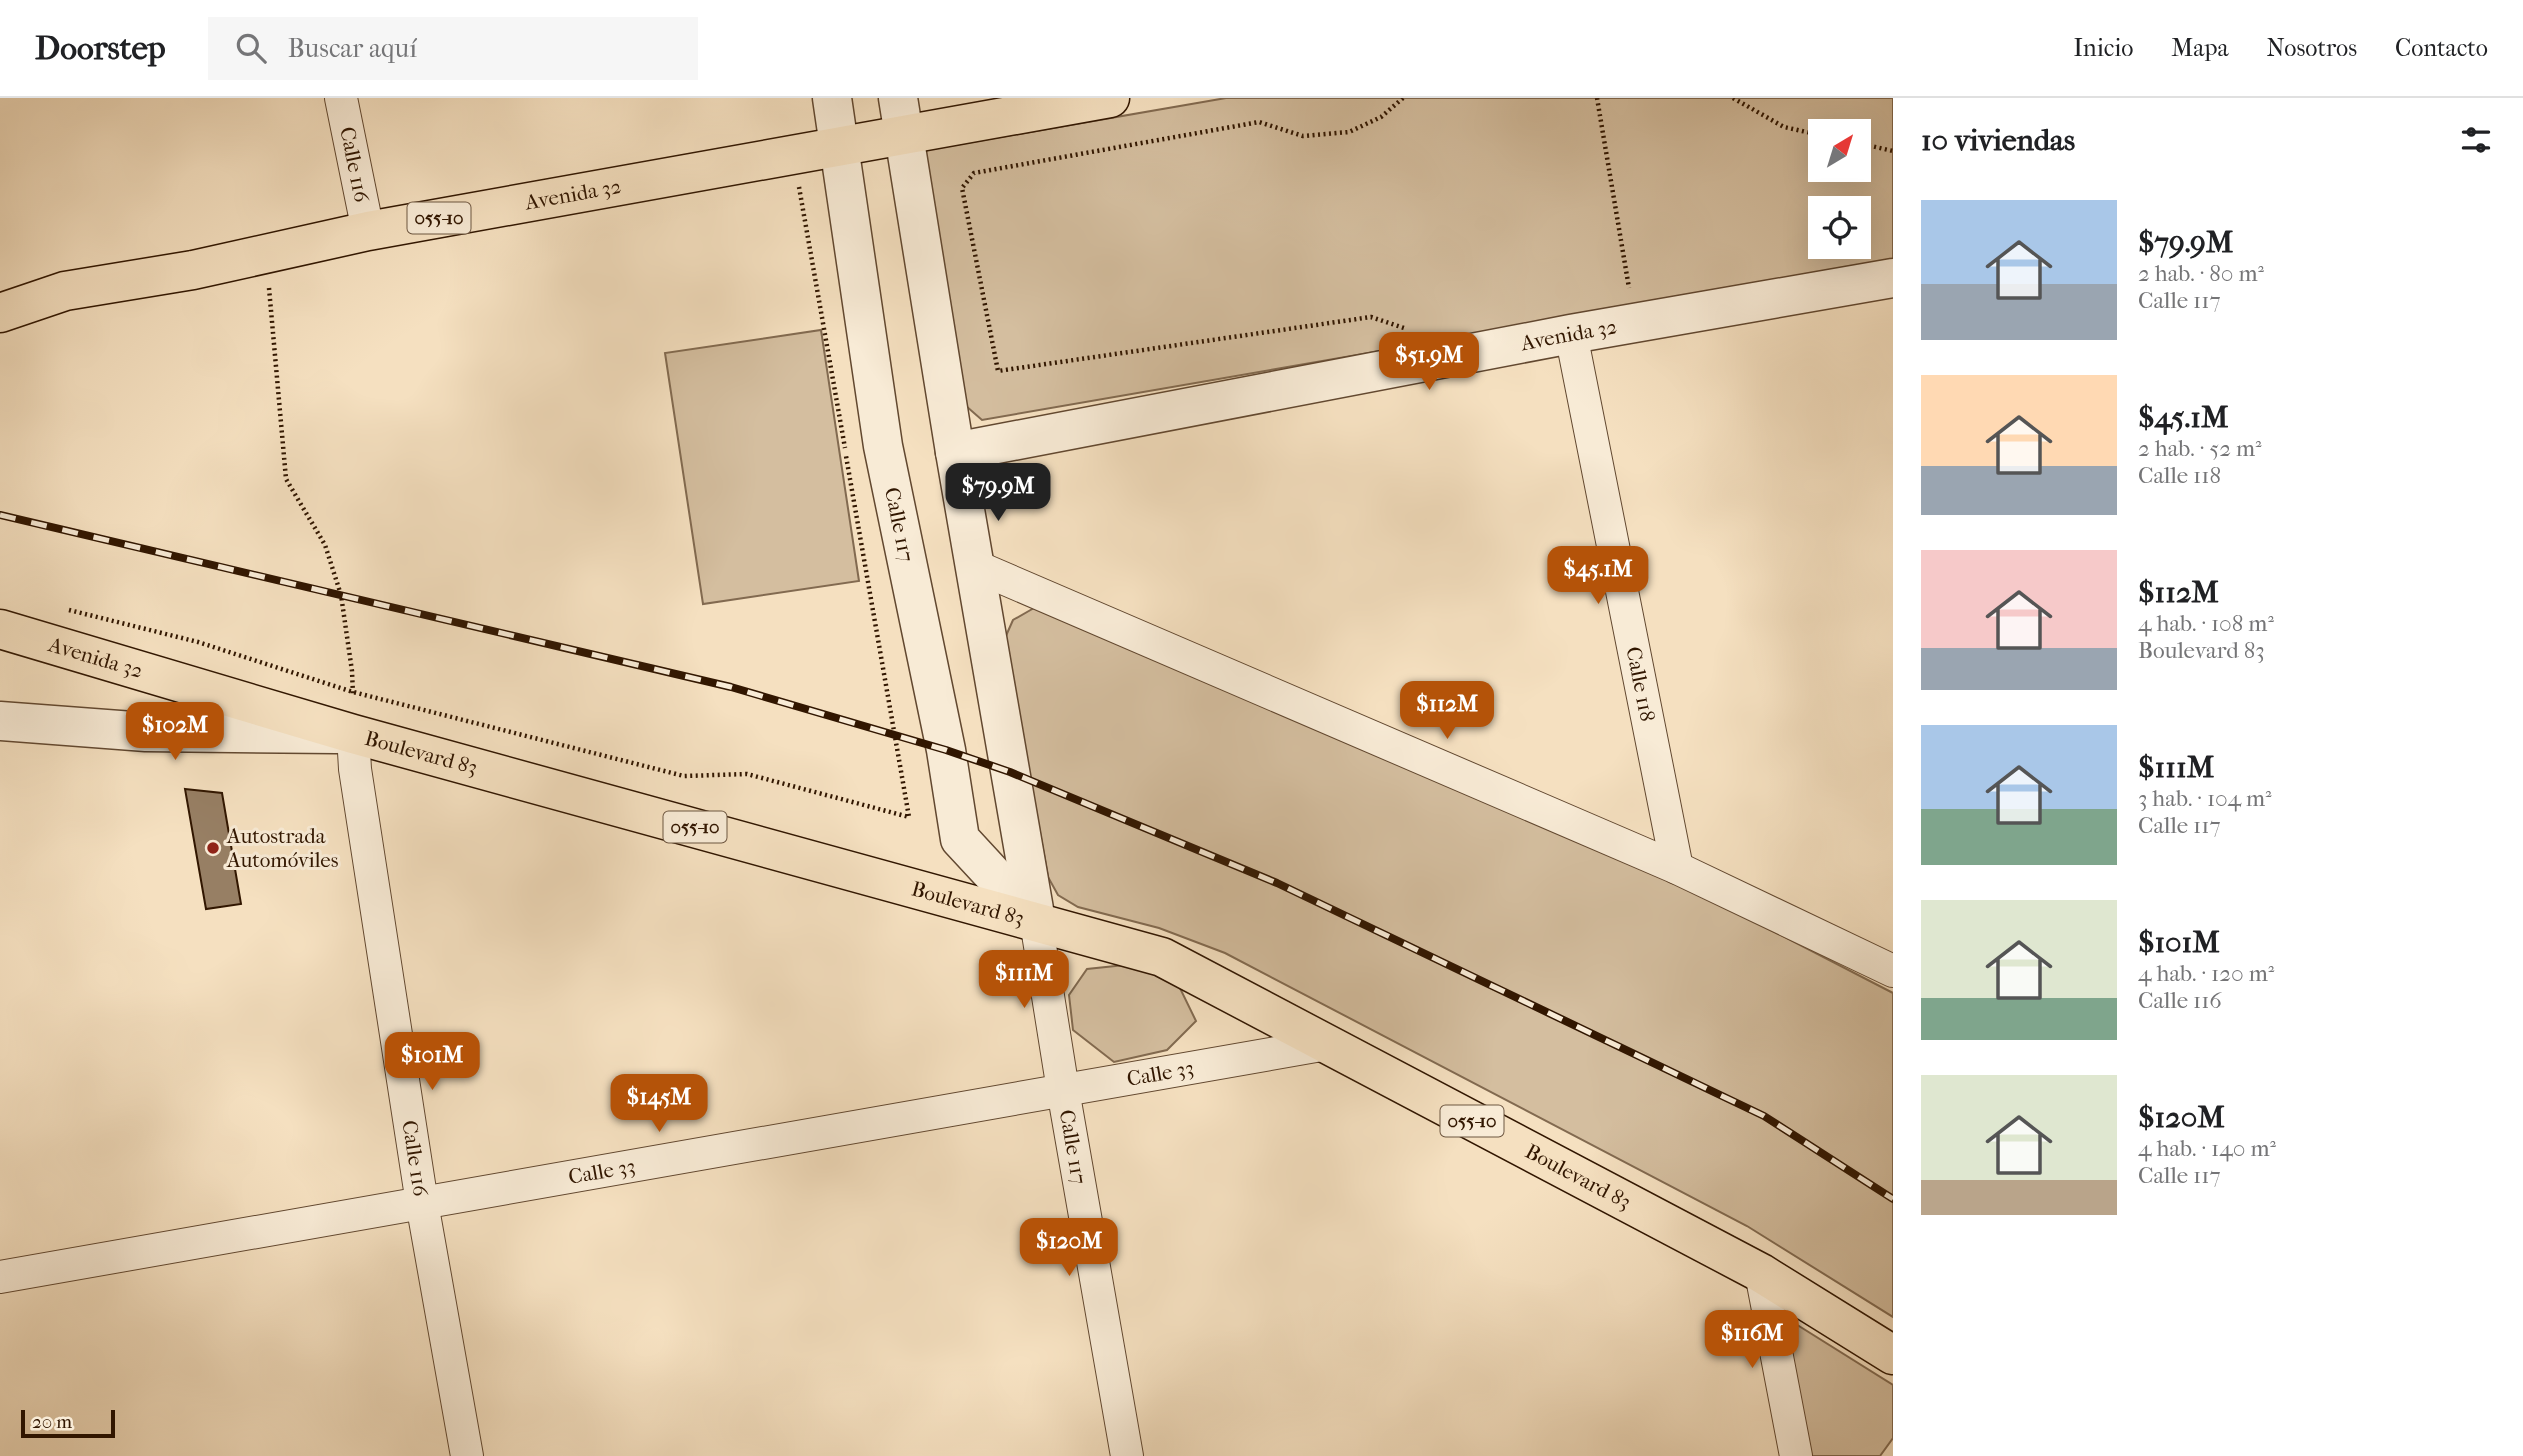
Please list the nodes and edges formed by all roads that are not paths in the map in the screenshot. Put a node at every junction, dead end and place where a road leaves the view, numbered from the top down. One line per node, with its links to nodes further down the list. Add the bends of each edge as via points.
1 (341, 98): 7 (street, Calle 116)
2 (832, 98): 6 (street, Calle 117)
3 (898, 98): 5 (street, Calle 117)
4 (1110, 98): 5 (highway, Avenida 32 / 055-10)
5 (904, 135): 6 (highway, Avenida 32 / 055-10); 13 (street, Calle 117)
6 (840, 146): 7 (highway, Avenida 32 / 055-10); 19 (street, Calle 117, via 883,446 960,839)
7 (368, 231): 9 (highway, Avenida 32 / 055-10)
8 (1893, 278): 12 (street, Avenida 32)
9 (40, 299): 10 (street, Avenida 32); 11 (highway, Avenida 32 / 055-10)
10 (0, 300)
11 (0, 313)
12 (1572, 334): 13 (street, Avenida 32); 18 (street, Calle 118)
13 (955, 452): 14 (street, Calle 117)
14 (975, 566): 18 (street); 19 (street, Calle 117)
15 (0, 629): 17 (highway, Avenida 32 / 055-10)
16 (0, 721): 17 (street, Boulevard 83, via 146,732)
17 (353, 734): 19 (highway, Boulevard 83 / 055-10); 25 (street, Calle 116)
18 (1676, 868): 21 (street)
19 (1036, 921): 23 (highway, Boulevard 83 / 055-10, via 1163,957); 24 (street, Calle 117)
20 (1893, 946): 21 (street)
21 (1857, 952): 22 (street)
22 (1893, 971)
23 (1327, 1044): 24 (street, Calle 33); 26 (highway, Boulevard 83 / 055-10)
24 (1063, 1090): 25 (street, Calle 33); 30 (street, Calle 117)
25 (422, 1203): 27 (street, Calle 33); 29 (street, Calle 116)
26 (1760, 1273): 28 (highway, Boulevard 83 / 055-10); 31 (street)
27 (0, 1277)
28 (1893, 1355)
29 (467, 1456)
30 (1127, 1456)
31 (1796, 1456)

